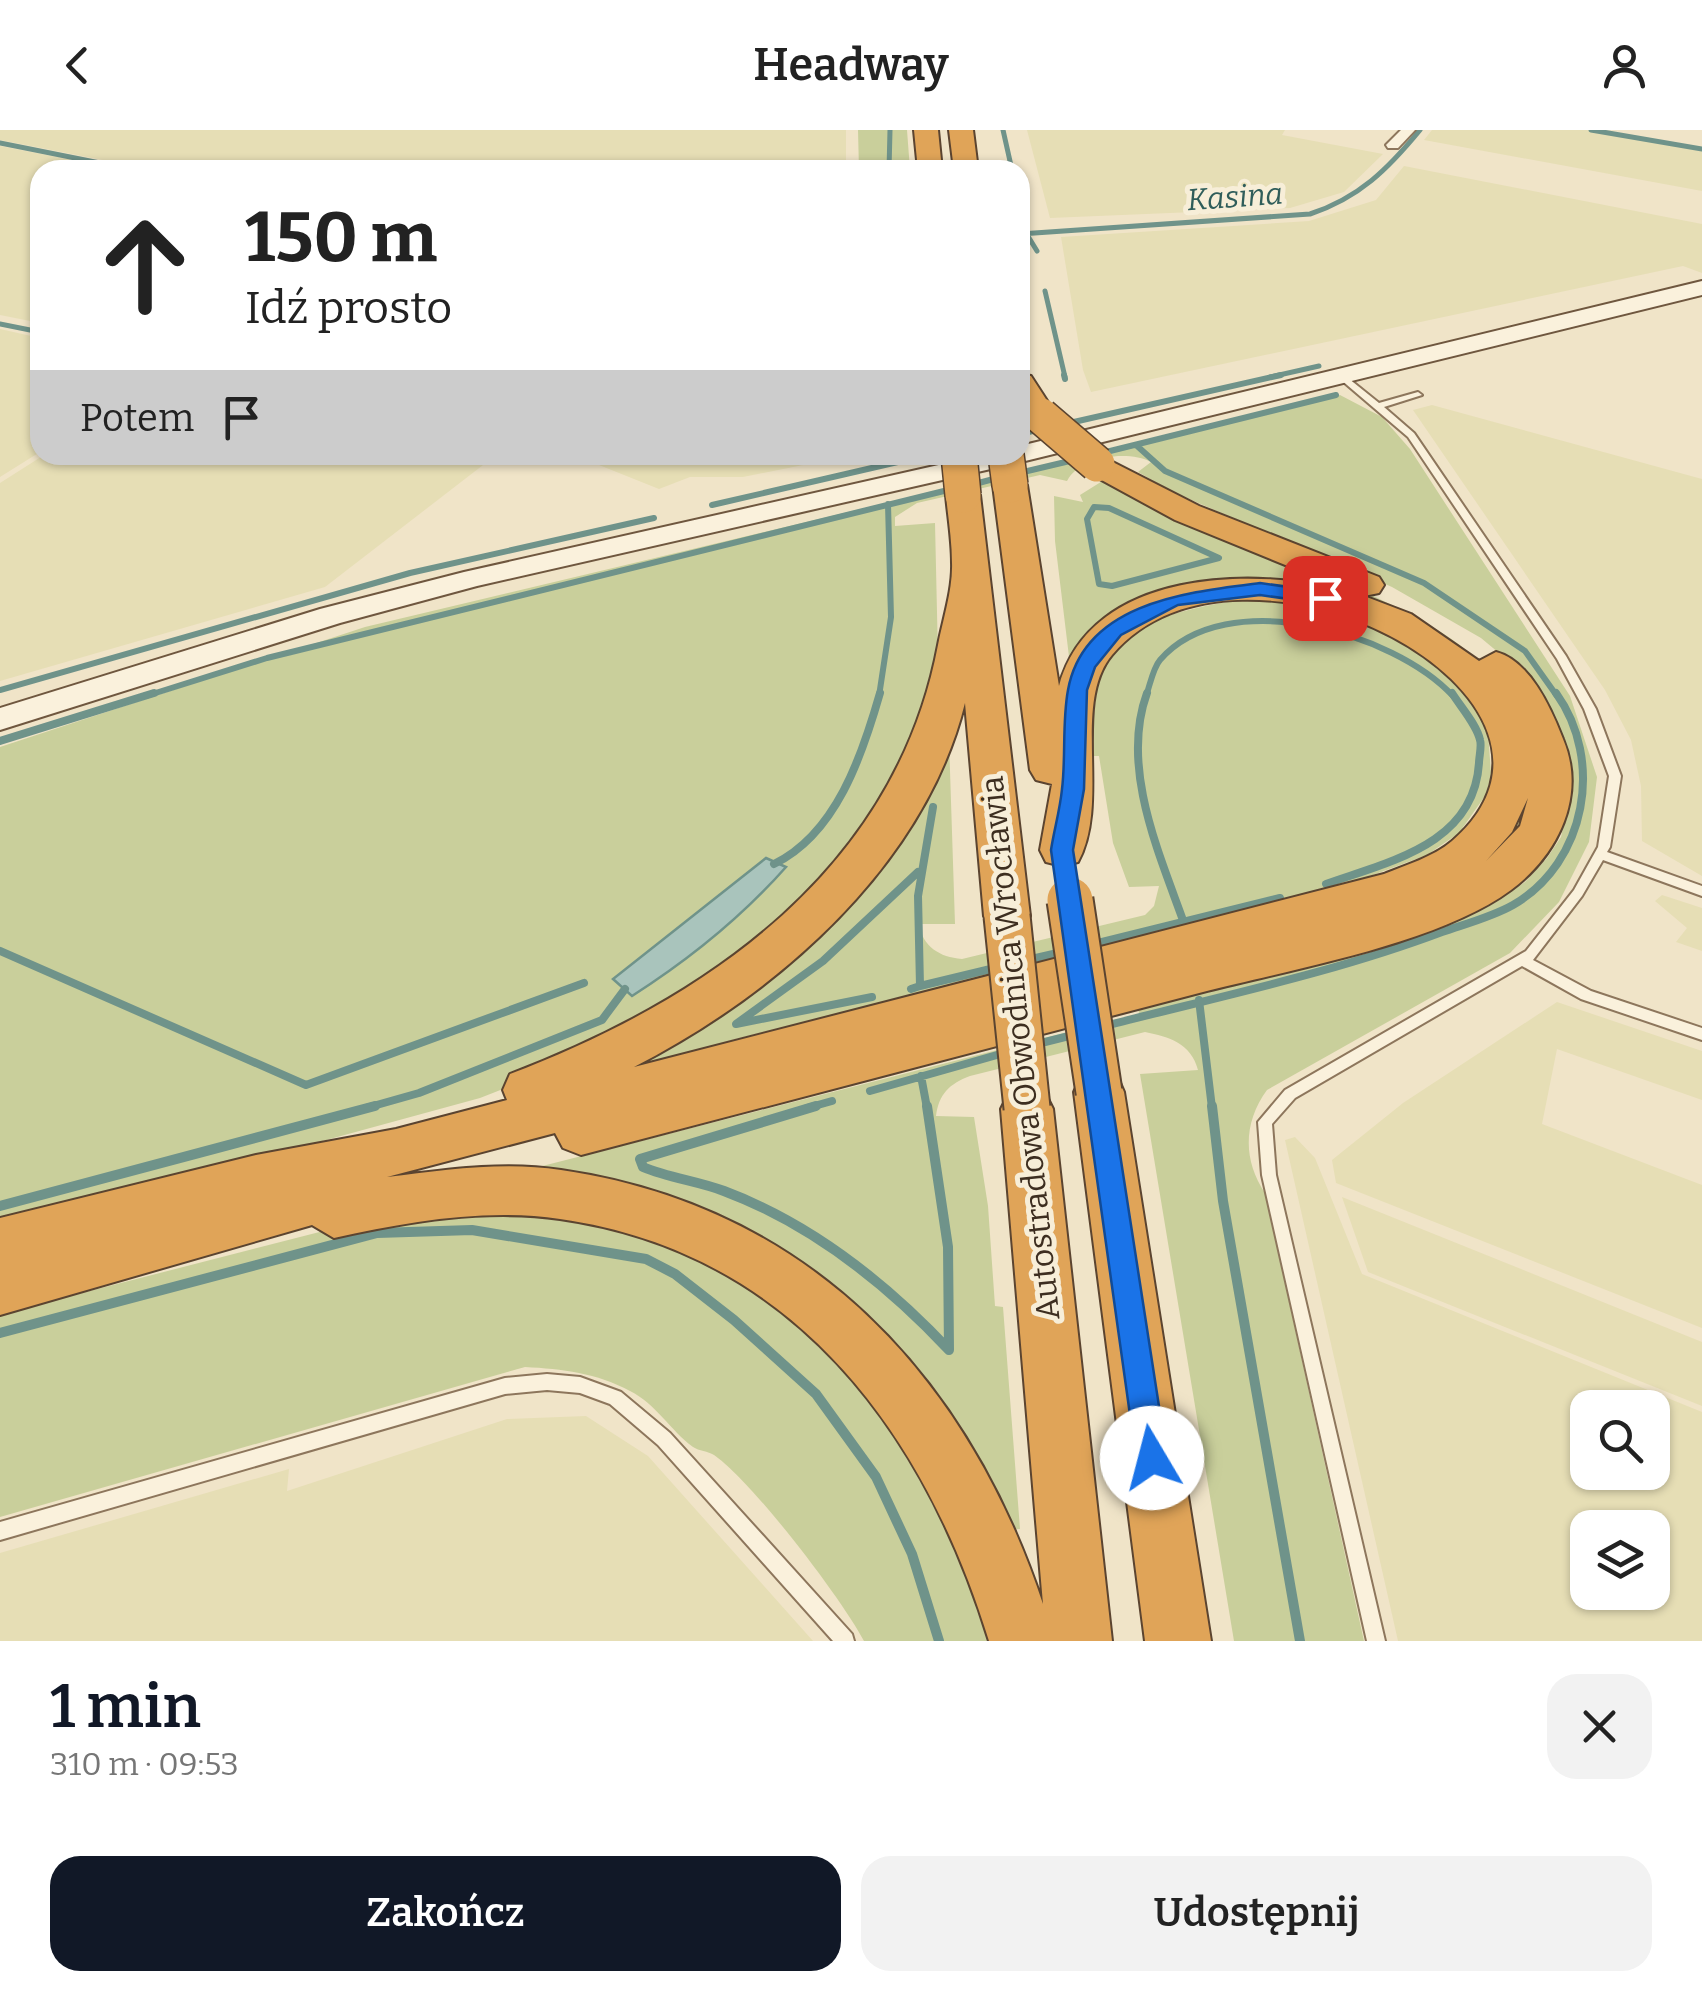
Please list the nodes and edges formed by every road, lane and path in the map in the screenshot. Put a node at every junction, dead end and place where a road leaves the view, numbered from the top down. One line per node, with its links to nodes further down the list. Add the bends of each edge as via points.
1 (926, 130): 5 (highway)
2 (960, 130): 6 (highway)
3 (1408, 130): 4 (street)
4 (1394, 145)
5 (929, 160)
6 (964, 160)
7 (1702, 288): 8 (main road)
8 (1343, 377): 11 (lane); 12 (main road)
9 (1418, 396): 11 (lane)
10 (1030, 399): 25 (highway, bridge, via 1096,464 1187,513 1382,591 1483,652 1534,711 1551,761 1545,818 1515,864 1460,897 1388,925 343,1192)
11 (1379, 406): 19 (lane, via 1410,435 1590,709 1614,776)
12 (1030, 458)
13 (960, 465): 16 (highway, Autostradowa Obwodnica Wrocławia, bridge)
14 (999, 465): 17 (main road, via 420,592)
15 (1013, 465): 18 (highway, Autostradowa Obwodnica Wrocławia)
16 (970, 569): 23 (highway, via 936,732 919,773 860,861 775,947 724,988 593,1063); 30 (highway, Autostradowa Obwodnica Wrocławia, bridge)
17 (0, 719)
18 (1062, 850): 23 (highway, via 1085,666 1133,617 1198,594 1294,592 1398,622 1480,684 1501,716 1515,758 1514,784 1488,834 1464,855 1394,888 396,1152); 31 (highway, Autostradowa Obwodnica Wrocławia, bridge)
19 (1600, 854): 20 (lane); 21 (lane, via 1578,893)
20 (1702, 891)
21 (1522, 960): 22 (lane, via 1586,995); 32 (lane, via 1290,1094 1265,1122 1269,1175)
22 (1702, 1034)
23 (256, 1179): 24 (highway)
24 (0, 1244)
25 (94, 1264): 26 (highway); 29 (highway, via 394,1200 481,1192 593,1199 690,1226 750,1255 802,1292 909,1399 973,1503)
26 (0, 1288)
27 (0, 1531): 28 (lane, via 505,1386 580,1386 615,1398 664,1439)
28 (845, 1641)
29 (1022, 1641)
30 (1079, 1641)
31 (1178, 1641)
32 (1376, 1641)

